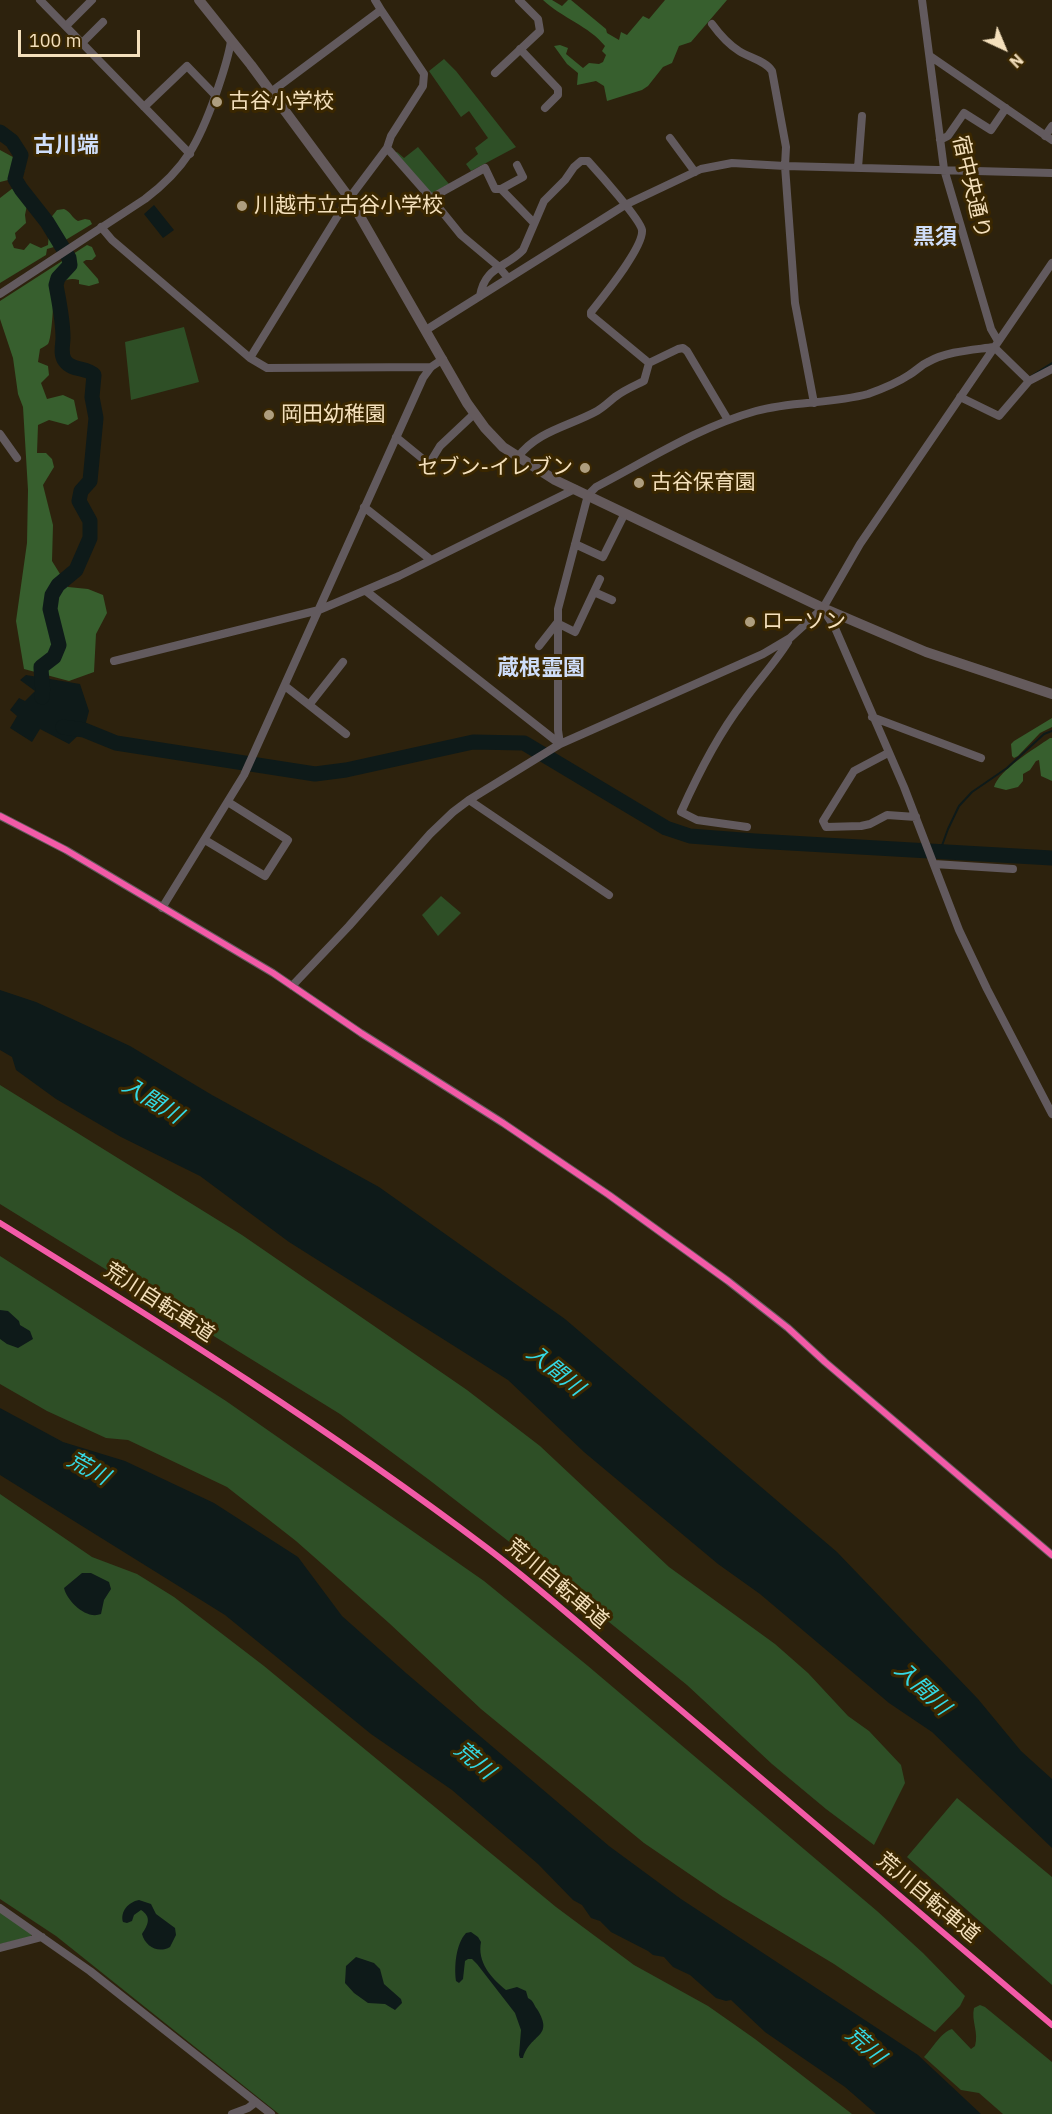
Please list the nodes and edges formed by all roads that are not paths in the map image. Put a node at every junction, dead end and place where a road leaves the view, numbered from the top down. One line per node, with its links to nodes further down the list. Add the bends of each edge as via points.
1 (40, 0): 10 (street)
2 (92, 0): 10 (street)
3 (199, 0): 11 (street)
4 (375, 0): 7 (street)
5 (519, 0): 13 (street, via 538,19 540,31)
6 (922, 0): 14 (street, 宿中央通り)
7 (381, 10): 16 (street); 26 (street, via 424,74 423,86)
8 (103, 22): 12 (street)
9 (712, 24): 29 (street, via 723,39 772,71 786,147)
10 (66, 26): 12 (street)
11 (231, 41): 16 (street); 17 (street)
12 (82, 43): 18 (street)
13 (520, 49): 15 (street); 19 (street, via 558,89 558,95)
14 (930, 56): 20 (street); 25 (street, 宿中央通り)
15 (495, 72)
16 (271, 92): 36 (street)
17 (215, 95): 18 (street, via 186,66); 27 (street, via 199,139)
18 (144, 107): 27 (street)
19 (545, 108)
20 (1006, 108): 24 (street); 25 (street, via 991,130 964,112 948,136)
21 (862, 116): 30 (street)
22 (1052, 126): 24 (street)
23 (670, 138): 32 (street)
24 (1049, 138)
25 (940, 140): 31 (street, 宿中央通り)
26 (387, 148): 35 (street); 36 (street)
27 (189, 154): 39 (street, via 161,186)
28 (517, 165): 34 (street, via 523,177)
29 (785, 166): 30 (street); 32 (street, via 732,163); 54 (street, via 795,303)
30 (858, 168): 31 (street)
31 (944, 169): 33 (street); 46 (street, 宿中央通り)
32 (695, 172): 37 (street)
33 (1052, 173)
34 (501, 189): 35 (street, via 495,189 485,168); 38 (street)
35 (431, 198): 41 (street, via 461,235)
36 (350, 199): 45 (street); 47 (street)
37 (625, 205): 38 (street, via 588,161 580,161 544,201); 42 (street); 49 (street, via 641,226 642,236 623,271 591,315)
38 (534, 223): 41 (street, via 523,250)
39 (101, 227): 43 (street); 47 (street)
40 (1052, 263): 46 (street)
41 (498, 266): 42 (street); 44 (street, via 482,286)
42 (508, 278): 44 (street)
43 (0, 294)
44 (480, 296): 45 (street)
45 (426, 330): 48 (street)
46 (996, 344): 52 (street); 53 (street); 54 (street, via 941,356 869,393)
47 (250, 358): 50 (street, via 267,368)
48 (442, 360): 50 (street); 55 (street)
49 (649, 363): 56 (street, via 683,348); 59 (street, via 644,381 579,421 536,438)
50 (431, 367): 58 (street)
51 (1052, 369): 52 (street)
52 (1029, 381): 53 (street, via 999,417)
53 (960, 397): 71 (street, via 860,544)
54 (814, 403): 56 (street, via 758,411)
55 (474, 414): 58 (street, via 440,446 429,464); 59 (street, via 503,447)
56 (728, 420): 62 (street, via 596,487)
57 (0, 434): 60 (street)
58 (396, 437): 63 (street)
59 (518, 457): 61 (street)
60 (18, 458)
61 (574, 489): 62 (street); 66 (street)
62 (588, 495): 64 (street); 65 (street)
63 (364, 507): 66 (street); 72 (street)
64 (625, 513): 65 (street, via 603,557); 71 (street)
65 (575, 544): 73 (street)
66 (430, 560): 68 (street)
67 (600, 579): 69 (street)
68 (366, 591): 72 (street); 83 (street)
69 (594, 592): 70 (street); 73 (street, via 575,632)
70 (612, 600)
71 (823, 608): 74 (street); 79 (street, via 926,652); 81 (street)
72 (318, 610): 76 (street); 78 (street)
73 (557, 623): 75 (street); 83 (street)
74 (790, 638): 83 (street, via 763,654); 90 (street, via 717,741 681,813 711,824)
75 (539, 646)
76 (114, 661)
77 (343, 662): 80 (street)
78 (285, 686): 80 (street); 87 (street)
79 (1052, 693)
80 (309, 705): 82 (street)
81 (872, 717): 84 (street); 85 (street)
82 (346, 734)
83 (560, 744): 86 (street)
84 (888, 753): 89 (street); 89 (street, via 854,771 823,824 861,826 887,815)
85 (981, 758)
86 (469, 800): 94 (street); 96 (street, via 430,834)
87 (228, 802): 91 (street); 91 (street, via 288,840 265,876)
88 (0, 816): 95 (street, via 66,850)
89 (916, 817): 92 (street)
90 (747, 827)
91 (205, 840): 95 (street)
92 (934, 862): 93 (street); 97 (street, via 959,930)
93 (1013, 869)
94 (609, 895)
95 (162, 908): 96 (street)
96 (291, 986): 98 (street, via 542,1149 719,1275 788,1328)
97 (1052, 1114)
98 (1052, 1555)
99 (0, 1908): 100 (street)
100 (42, 1937): 101 (street); 102 (street)
101 (0, 1948)
102 (256, 2102): 103 (street); 104 (street)
103 (232, 2114)
104 (271, 2114)

